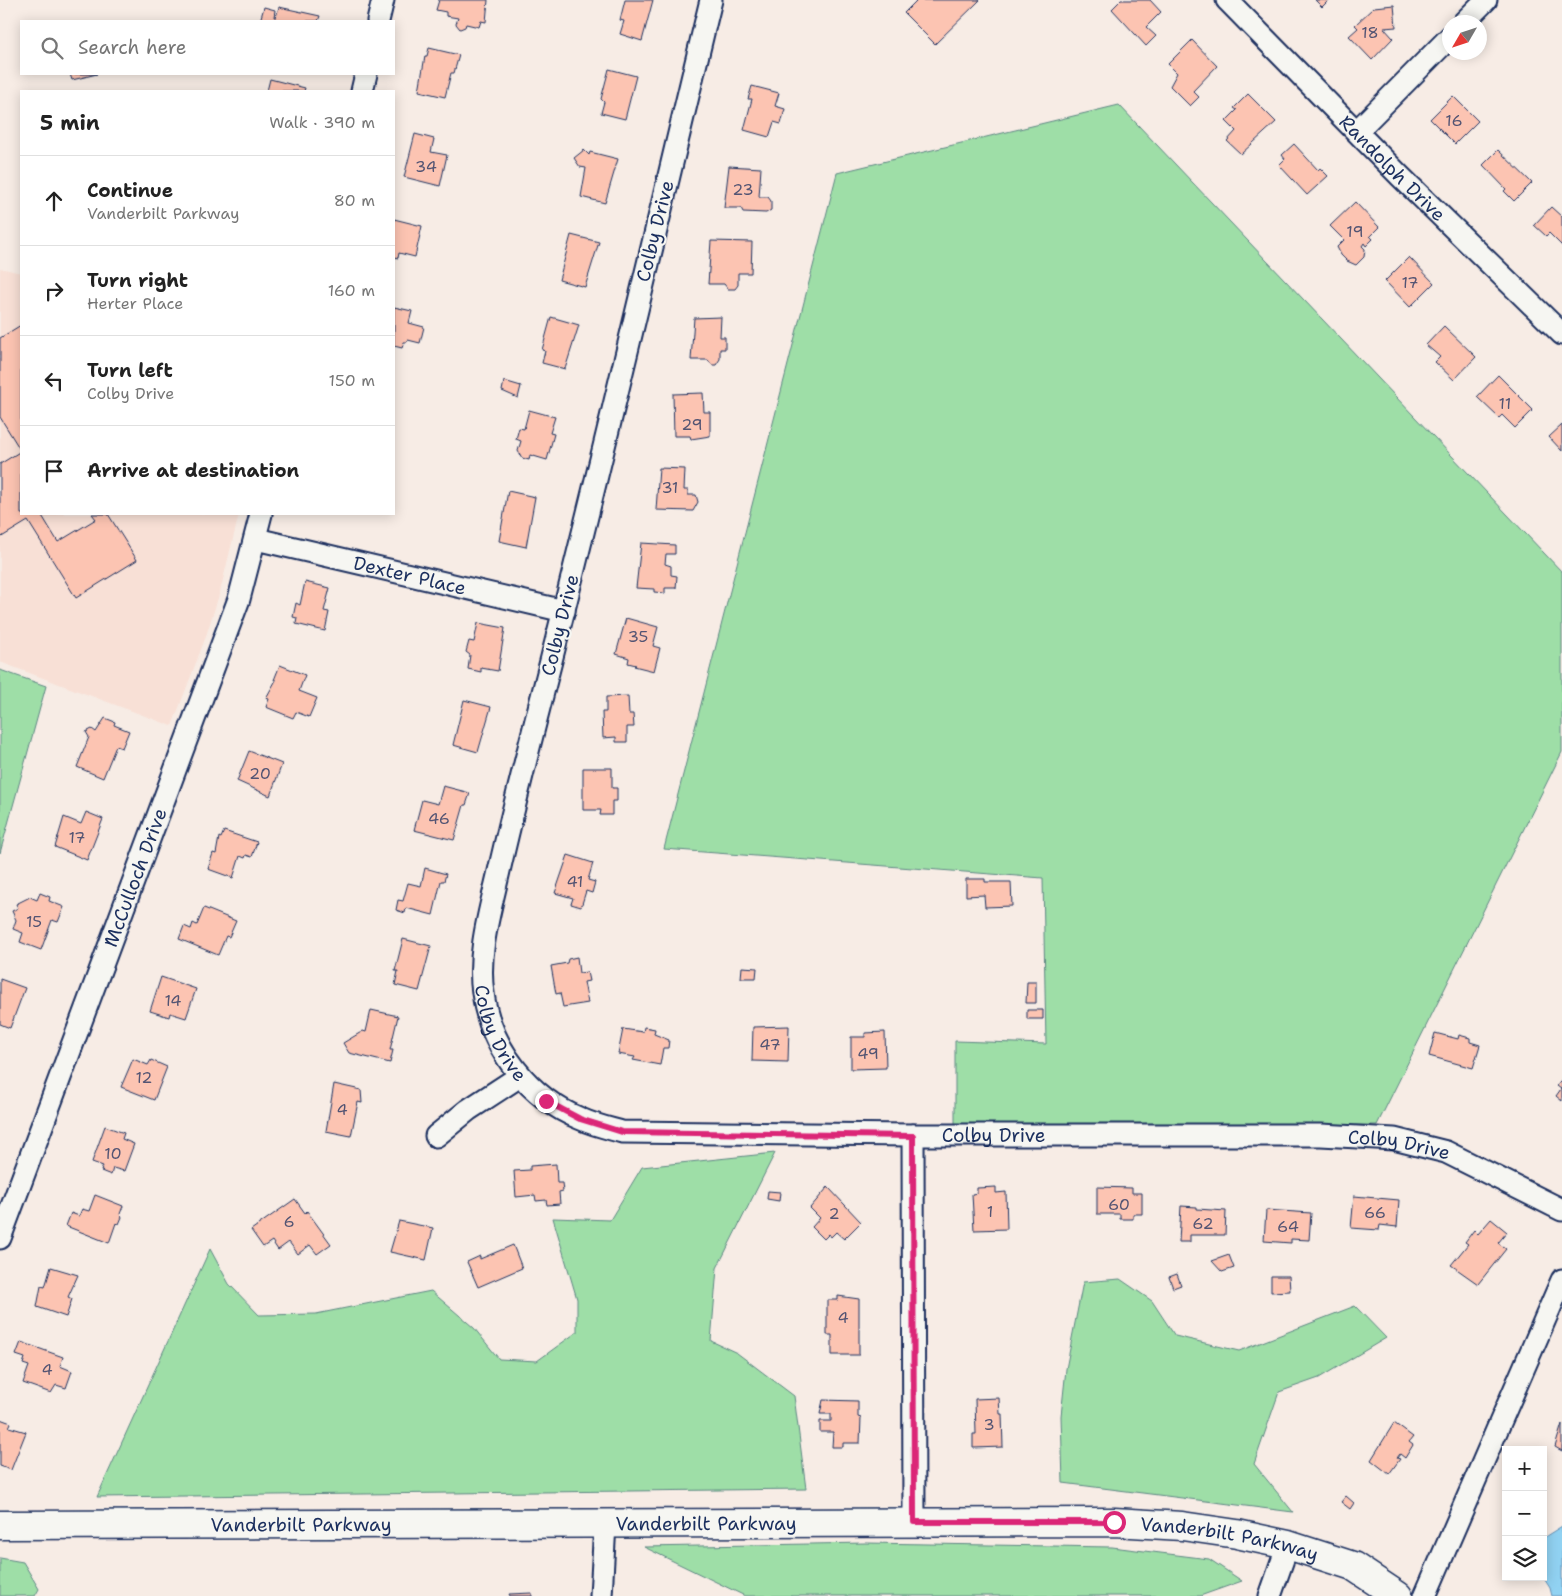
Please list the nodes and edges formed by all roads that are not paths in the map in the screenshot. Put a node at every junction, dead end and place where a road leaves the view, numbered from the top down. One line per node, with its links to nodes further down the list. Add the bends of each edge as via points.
1 (383, 0): 6 (street)
2 (711, 0): 14 (street, Colby Drive)
3 (1227, 0): 10 (street, Randolph Drive)
4 (1486, 0): 5 (street)
5 (1471, 15)
6 (378, 20)
7 (1442, 46): 10 (street)
8 (366, 75): 9 (street)
9 (362, 90)
10 (1357, 131): 11 (street, Randolph Drive)
11 (1562, 334)
12 (261, 515): 13 (street, McCulloch Drive)
13 (256, 539): 14 (street, Dexter Place); 19 (street, McCulloch Drive, via 236,608)
14 (564, 611): 15 (street, Colby Drive, via 510,824 482,954 483,992 488,1017 498,1042)
15 (520, 1076): 16 (street, via 468,1110); 17 (street, Colby Drive, via 546,1101 580,1119 622,1132)
16 (436, 1136)
17 (913, 1136): 18 (street, Colby Drive, via 1311,1134 1394,1139 1446,1152); 21 (street)
18 (1562, 1210)
19 (0, 1238)
20 (1562, 1280): 28 (street)
21 (914, 1522): 22 (main road, Vanderbilt Parkway); 24 (main road, Vanderbilt Parkway, via 1114,1522 1182,1526)
22 (605, 1524): 23 (main road, Vanderbilt Parkway); 25 (street)
23 (0, 1525)
24 (1288, 1545): 26 (street); 27 (main road, Vanderbilt Parkway, via 1353,1566)
25 (601, 1596)
26 (1270, 1596)
27 (1398, 1596)
28 (1425, 1596)

